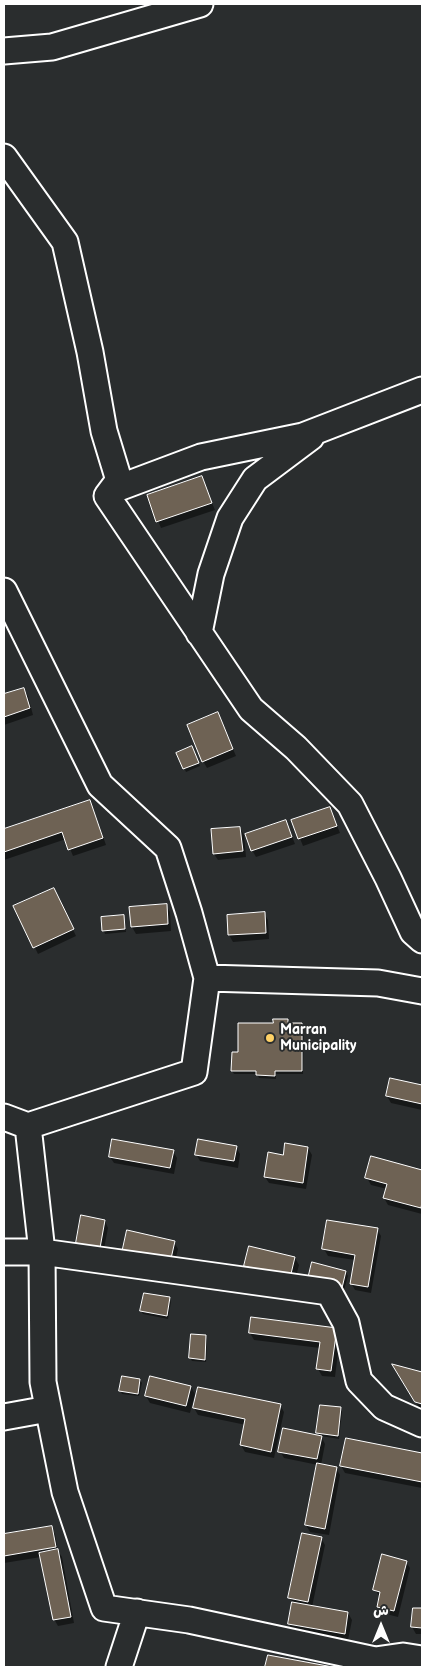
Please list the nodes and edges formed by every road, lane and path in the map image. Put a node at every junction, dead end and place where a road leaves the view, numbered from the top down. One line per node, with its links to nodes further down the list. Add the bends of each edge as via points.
1 (200, 4): 2 (street, via 52,47)
2 (4, 52)
3 (4, 157): 6 (street, via 65,242 104,431)
4 (422, 390): 5 (street)
5 (322, 429): 6 (street, via 303,436 201,457 121,487); 8 (street, via 255,479 230,518 211,574)
6 (119, 480): 8 (street, via 107,496)
7 (4, 591): 10 (street, via 100,785 168,848)
8 (199, 633): 9 (street, via 251,709 296,748 350,804 413,932)
9 (422, 940)
10 (207, 978): 11 (street, via 378,983); 13 (street, via 194,1072)
11 (422, 991)
12 (4, 1117): 13 (street)
13 (28, 1126): 15 (street)
14 (4, 1252): 15 (street)
15 (42, 1252): 16 (street, via 43,1382); 18 (street, via 329,1292 346,1323 359,1381 384,1407)
16 (48, 1409): 17 (street); 19 (street, via 65,1492 104,1608)
17 (4, 1417)
18 (422, 1424)
19 (137, 1612): 21 (street, via 190,1620); 22 (street)
20 (422, 1659): 21 (street, via 403,1656)
21 (376, 1664)
22 (118, 1667)

